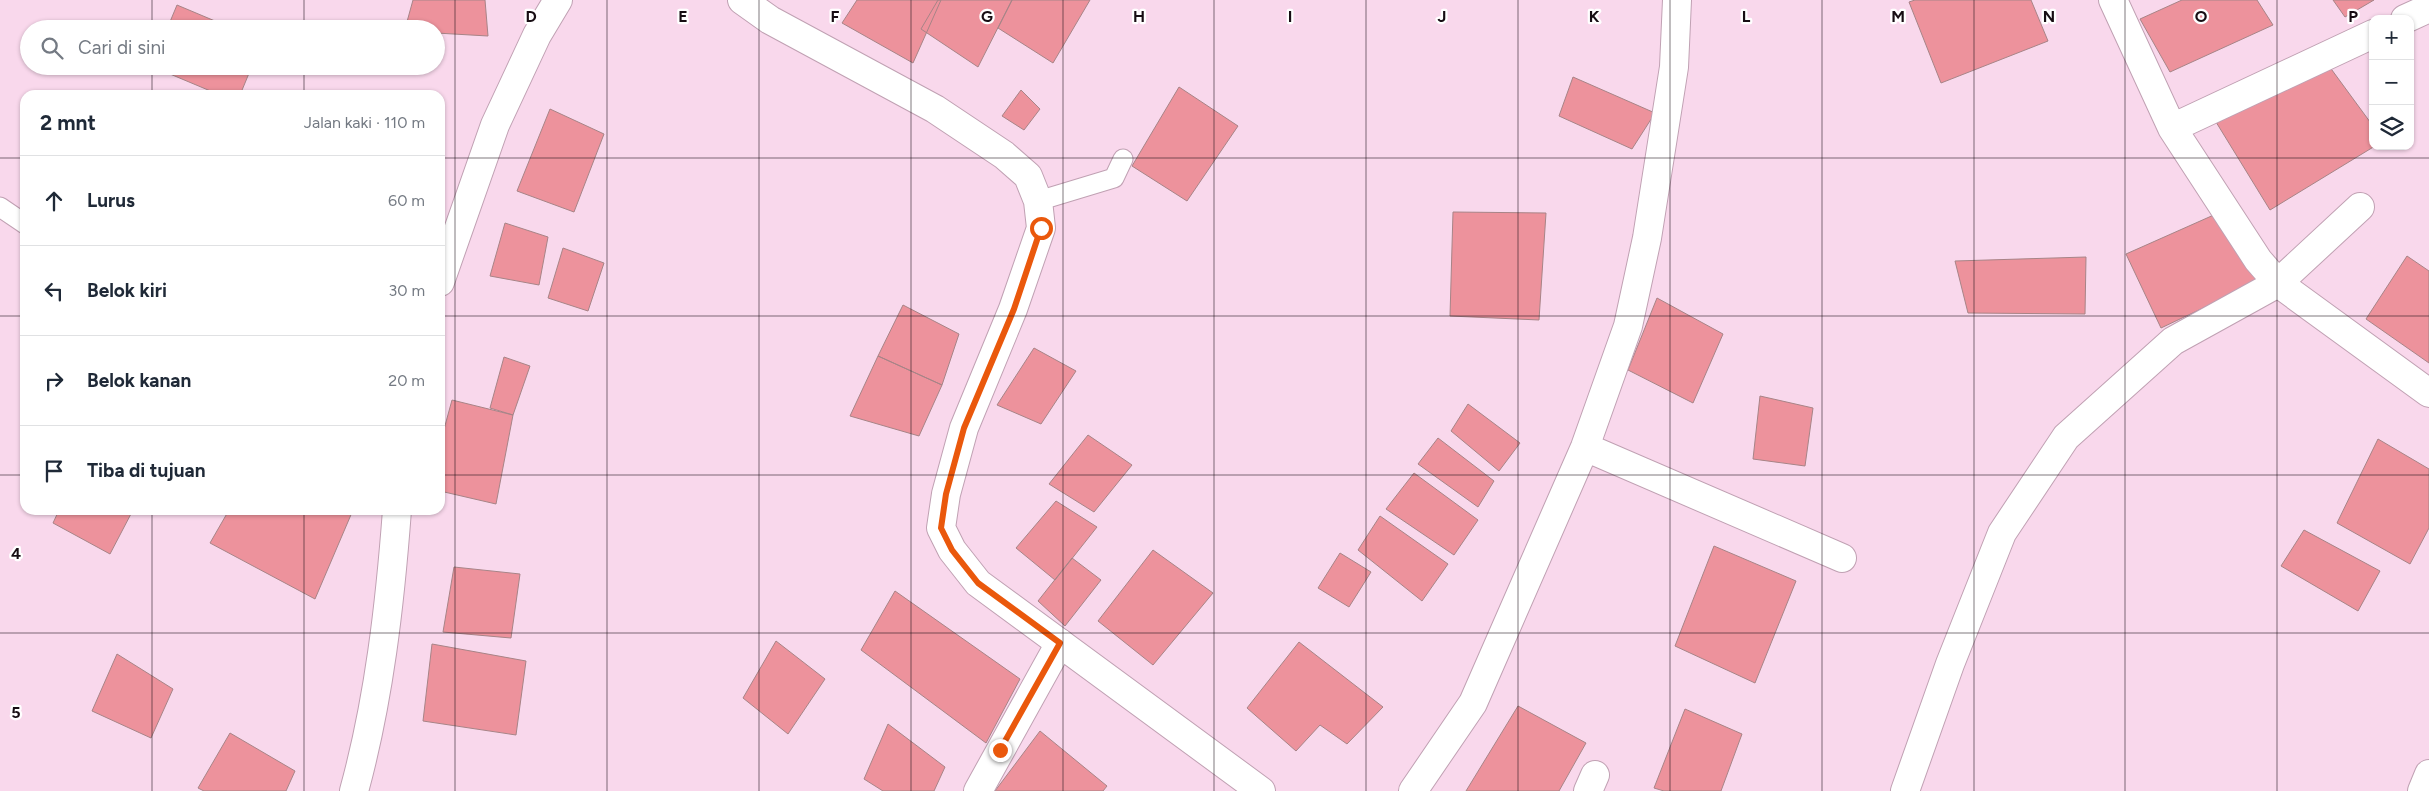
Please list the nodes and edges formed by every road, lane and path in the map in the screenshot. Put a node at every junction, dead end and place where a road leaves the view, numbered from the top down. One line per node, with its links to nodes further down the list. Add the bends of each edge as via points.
1 (558, 0): 14 (street, via 495,125)
2 (743, 0): 10 (street, via 770,20 934,109 1004,155 1028,176)
3 (1677, 0): 17 (street, via 1674,67 1647,238 1628,326)
4 (2114, 0): 8 (street)
5 (2429, 8): 6 (street)
6 (2414, 15)
7 (2369, 36): 8 (street)
8 (2172, 128): 15 (street, via 2258,260)
9 (1123, 159): 10 (lane, via 1114,178)
10 (1038, 201): 20 (street, via 1041,228 1014,309 964,428 946,494 941,528 952,550 978,583)
11 (0, 207): 13 (lane)
12 (2360, 207): 15 (street)
13 (20, 221)
14 (445, 268)
15 (2278, 283): 16 (street); 26 (street, via 2173,341 2066,437 2002,533 1950,664)
16 (2429, 393)
17 (1585, 447): 19 (street); 25 (street, via 1473,703)
18 (398, 515): 22 (street, via 391,592 365,750)
19 (1842, 558)
20 (1060, 643): 23 (street); 24 (street)
21 (2429, 774): 27 (street)
22 (354, 791)
23 (978, 791)
24 (1261, 791)
25 (1413, 791)
26 (1905, 791)
27 (2422, 791)

